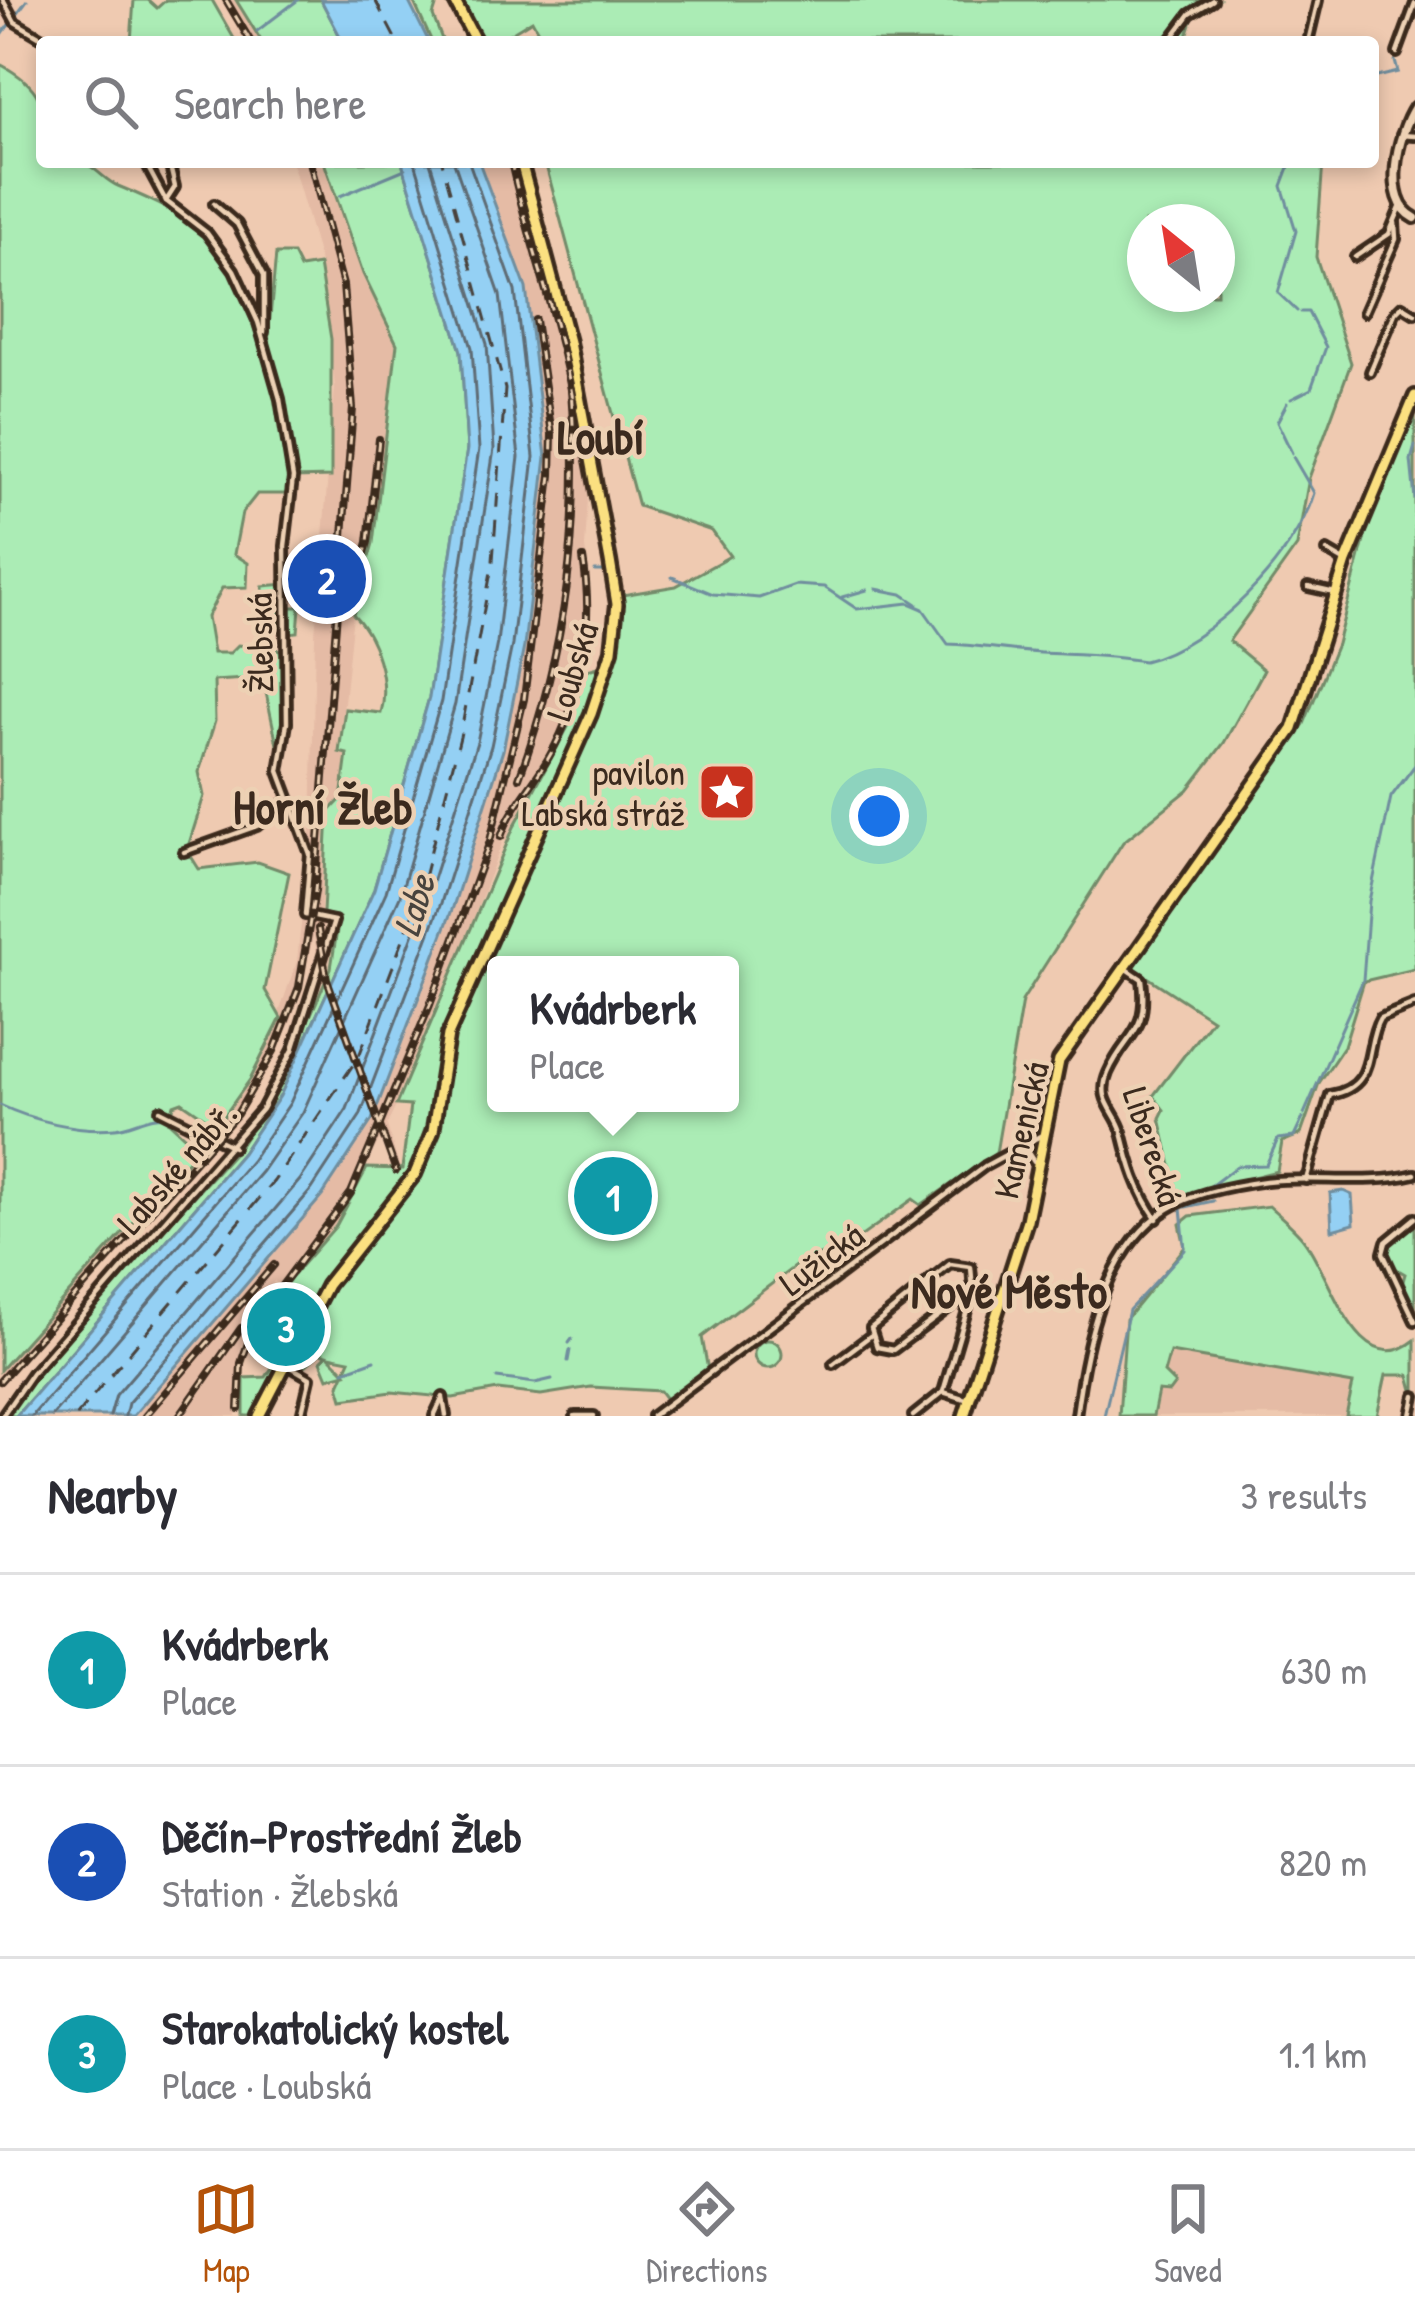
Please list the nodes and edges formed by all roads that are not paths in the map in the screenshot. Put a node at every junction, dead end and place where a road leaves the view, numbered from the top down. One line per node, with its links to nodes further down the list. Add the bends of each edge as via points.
1 (3, 0): 6 (street, via 15,22)
2 (454, 0): 7 (main road)
3 (1214, 0): 8 (street)
4 (1318, 0): 9 (street)
5 (1415, 4): 10 (street)
6 (39, 36)
7 (473, 36)
8 (1174, 36)
9 (1310, 36)
10 (1397, 53)
11 (1415, 107): 12 (street)
12 (1400, 135): 13 (street); 19 (street)
13 (1415, 136)
14 (149, 168): 17 (street, Žlebská)
15 (171, 168): 17 (street)
16 (523, 168): 49 (main road, Loubská, via 568,342 614,578 612,650 448,1035 425,1151 394,1204 326,1285)
17 (166, 201): 25 (street, Žlebská, via 218,245)
18 (214, 204): 25 (street, Žlebská, via 237,224 264,275)
19 (1400, 208): 20 (street); 21 (street)
20 (1415, 218)
21 (1395, 223): 22 (street); 23 (street, via 1396,239)
22 (1355, 256)
23 (1364, 311)
24 (1415, 314): 26 (street, via 1402,306 1395,313)
25 (263, 338): 32 (street, Žlebská, via 293,478 279,771)
26 (1370, 372)
27 (1415, 396): 29 (main road, Kamenická)
28 (1327, 551): 29 (street)
29 (1346, 562): 31 (main road, Kamenická)
30 (1308, 587): 31 (street)
31 (1335, 593): 35 (main road, Kamenická, via 1298,720)
32 (288, 800): 33 (street, via 257,826); 34 (street, Žlebská, via 310,854 305,915)
33 (184, 852)
34 (334, 921): 40 (street, Labské nábř., via 278,1085)
35 (1124, 967): 38 (main road, Kamenická, via 1059,1061); 45 (street, Liberecká, via 1142,979 1141,1023 1106,1078 1104,1100)
36 (1415, 1004): 43 (street, via 1380,1018 1359,1078 1330,1095)
37 (160, 1110): 40 (street)
38 (1042, 1135): 39 (street, Lužická); 41 (main road, Kamenická)
39 (1022, 1142): 41 (street); 61 (street, Lužická)
40 (233, 1147): 54 (street, Labské nábř.)
41 (1037, 1167): 53 (main road, Kamenická, via 1028,1220)
42 (1415, 1174): 43 (street)
43 (1306, 1180): 45 (street, via 1234,1187 1182,1202)
44 (1415, 1218): 47 (street, via 1383,1253)
45 (1157, 1219): 64 (street, Liberecká, via 1121,1264 1086,1342)
46 (973, 1290): 48 (street, via 893,1351); 48 (street, via 970,1267 956,1262 874,1323); 51 (street)
47 (1415, 1321)
48 (870, 1336): 50 (street)
49 (286, 1364): 55 (main road, Loubská); 56 (street, via 310,1378)
50 (833, 1364)
51 (943, 1391): 53 (street); 62 (street)
52 (1415, 1396): 65 (street)
53 (969, 1400): 63 (main road, Kamenická)
54 (2, 1416)
55 (259, 1416)
56 (301, 1416)
57 (434, 1416): 58 (street, via 443,1397)
58 (446, 1416)
59 (575, 1416): 60 (street)
60 (594, 1416)
61 (652, 1416)
62 (914, 1416)
63 (964, 1416)
64 (1076, 1416)
65 (1412, 1416)

